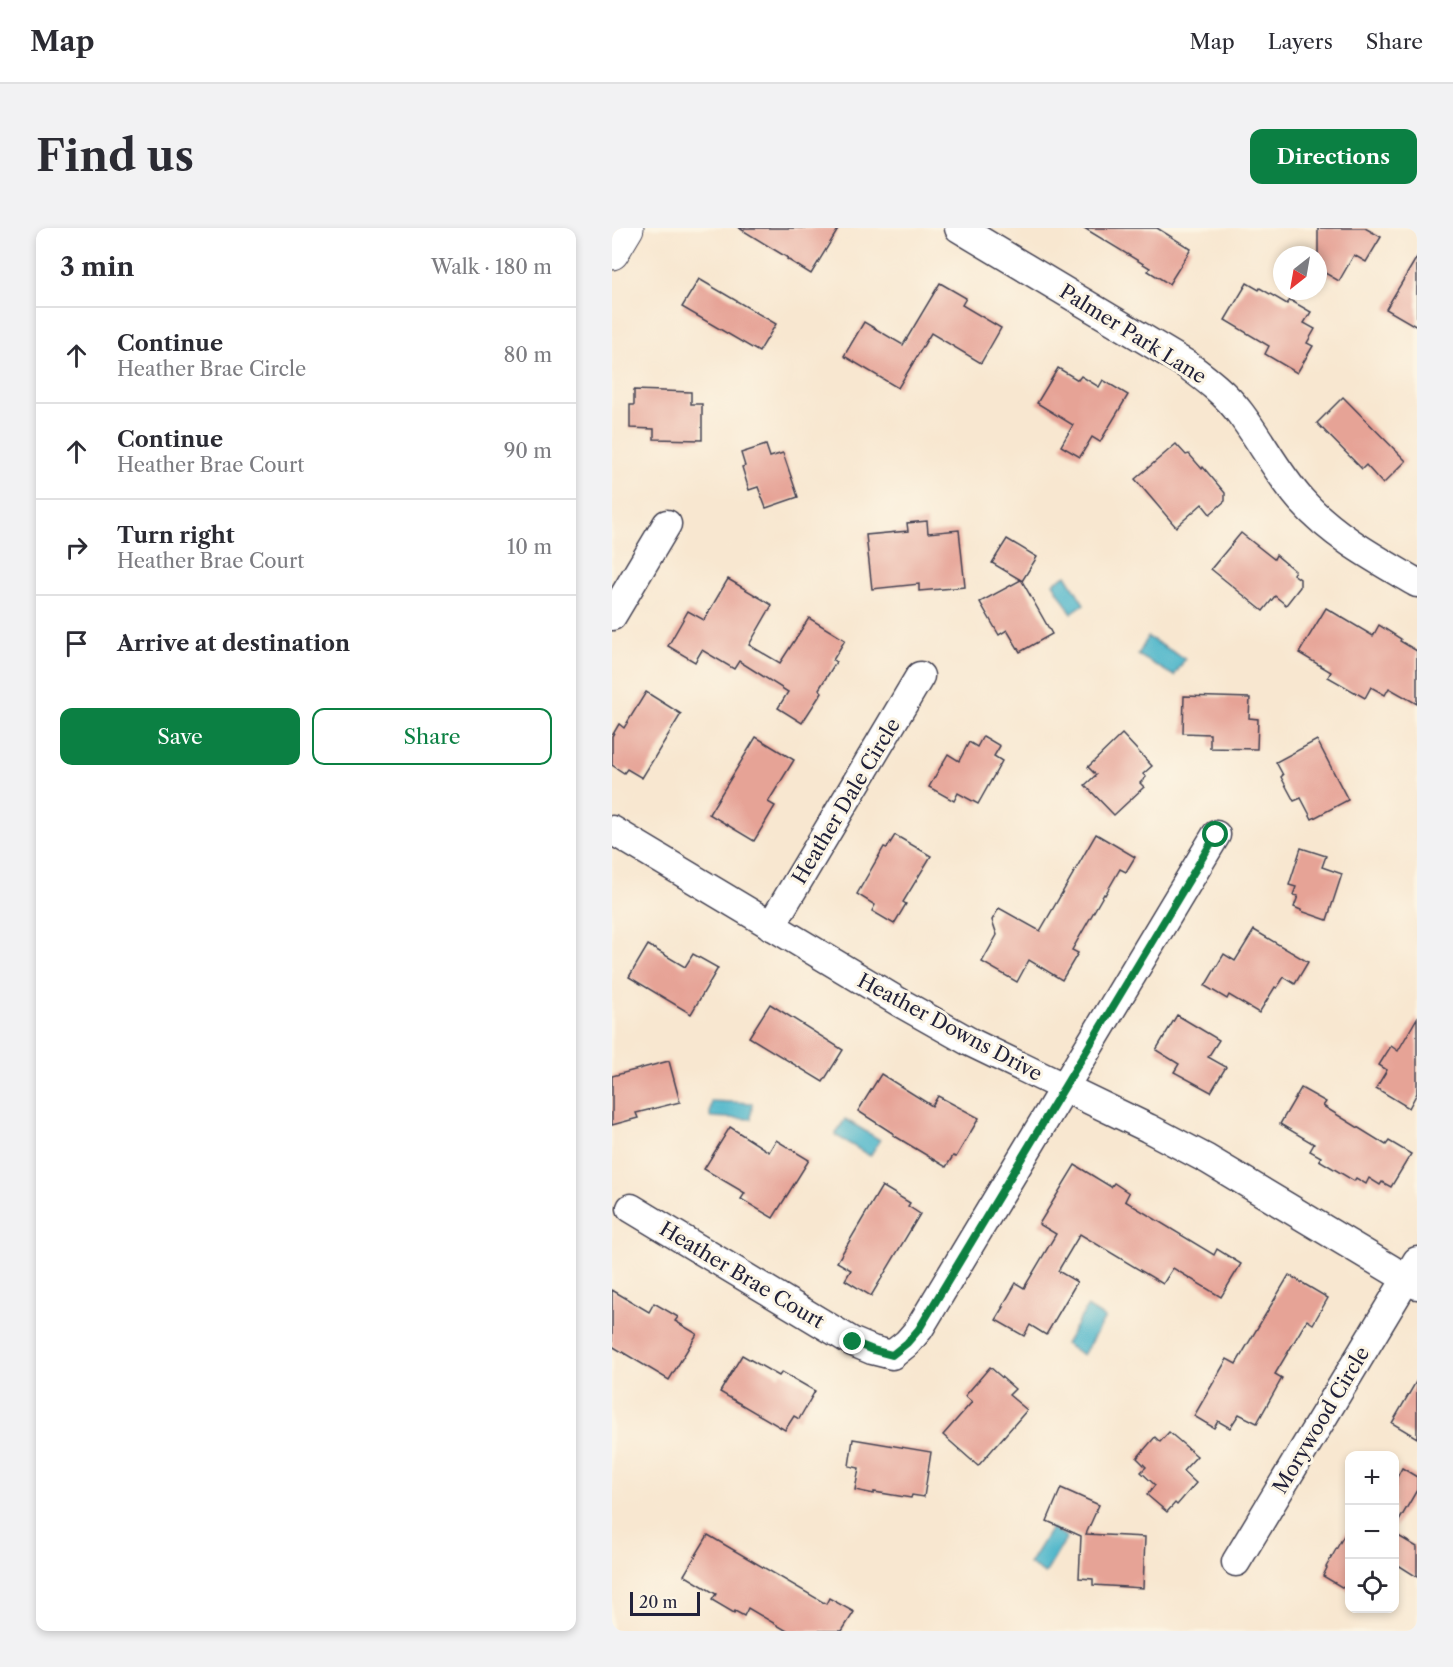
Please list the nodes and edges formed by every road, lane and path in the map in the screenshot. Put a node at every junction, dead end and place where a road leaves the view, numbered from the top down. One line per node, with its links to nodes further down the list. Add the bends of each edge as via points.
1 (627, 228): 3 (street)
2 (959, 228): 5 (street, Palmer Park Lane, via 1186,364 1215,386 1240,412 1279,474 1302,502 1361,550)
3 (612, 253)
4 (667, 524): 6 (street)
5 (1417, 583)
6 (612, 616)
7 (920, 676): 10 (street, Heather Dale Circle)
8 (612, 830): 10 (street, Heather Downs Drive)
9 (1216, 835): 11 (street)
10 (771, 926): 11 (street, Heather Downs Drive, via 960,1036)
11 (1064, 1088): 12 (street, Heather Brae Court, via 919,1329 892,1355 853,1342); 13 (street, Heather Downs Drive, via 1207,1159)
12 (631, 1208)
13 (1413, 1275): 14 (street, Morywood Circle)
14 (1236, 1562)

